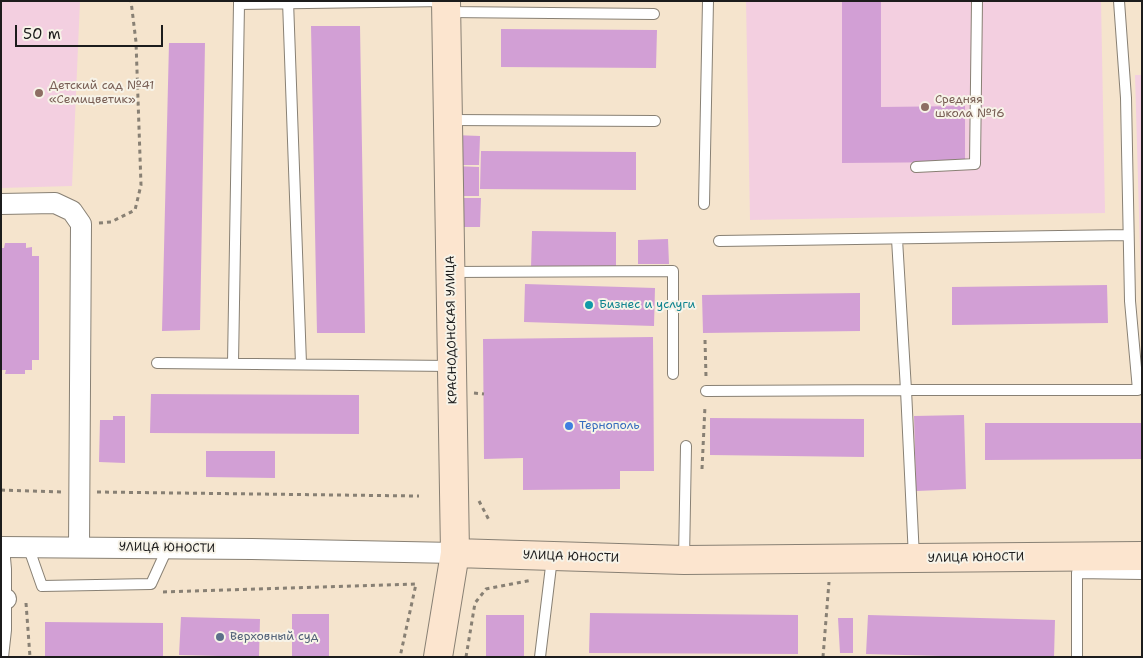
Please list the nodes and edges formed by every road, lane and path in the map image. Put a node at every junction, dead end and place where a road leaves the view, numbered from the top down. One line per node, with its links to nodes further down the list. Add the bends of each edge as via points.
1 (131, 1): 14 (path, via 136,42 142,186 135,210 111,222)
2 (708, 1): 13 (lane)
3 (977, 1): 11 (lane, via 975,164)
4 (1119, 1): 15 (lane, via 1126,98)
5 (239, 2): 6 (lane); 21 (lane)
6 (288, 2): 7 (lane); 22 (lane)
7 (447, 5): 8 (lane); 9 (street, КРАСНОДОНСКАЯ УЛИЦА)
8 (654, 14)
9 (448, 120): 10 (lane); 18 (street, КРАСНОДОНСКАЯ УЛИЦА)
10 (655, 121)
11 (916, 167)
12 (1, 204): 14 (street, via 55,203 72,211)
13 (704, 204)
14 (81, 224): 31 (street)
15 (1128, 235): 16 (lane); 26 (lane, via 1130,301)
16 (897, 239): 17 (lane); 25 (lane)
17 (719, 241)
18 (451, 272): 23 (street, КРАСНОДОНСКАЯ УЛИЦА); 24 (lane, via 674,271)
19 (705, 340): 27 (path)
20 (157, 362): 21 (lane)
21 (232, 363): 22 (lane)
22 (301, 364): 23 (lane)
23 (452, 366): 39 (street, КРАСНОДОНСКАЯ УЛИЦА)
24 (673, 374)
25 (906, 390): 26 (lane); 27 (lane); 41 (lane)
26 (1140, 390)
27 (706, 391): 29 (path)
28 (686, 446): 43 (lane)
29 (702, 474)
30 (1, 490): 31 (path)
31 (80, 492): 32 (path); 37 (street)
32 (419, 496)
33 (476, 497): 34 (path)
34 (489, 520)
35 (28, 546): 36 (street, УЛИЦА ЮНОСТИ); 37 (street, УЛИЦА ЮНОСТИ); 38 (lane, via 42,586 151,584)
36 (3, 547): 46 (lane)
37 (79, 547): 38 (street, УЛИЦА ЮНОСТИ)
38 (167, 549): 39 (street, УЛИЦА ЮНОСТИ)
39 (455, 553): 40 (street, УЛИЦА ЮНОСТИ); 54 (street, КРАСНОДОНСКАЯ УЛИЦА)
40 (552, 558): 43 (street, УЛИЦА ЮНОСТИ); 55 (lane)
41 (914, 558): 42 (street, УЛИЦА ЮНОСТИ); 44 (street, УЛИЦА ЮНОСТИ)
42 (831, 559): 43 (street, УЛИЦА ЮНОСТИ); 56 (path)
43 (684, 560)
44 (1078, 565): 45 (street, УЛИЦА ЮНОСТИ); 57 (lane)
45 (1136, 565): 47 (lane); 48 (lane)
46 (6, 569): 50 (lane); 52 (path, via 26,596)
47 (1142, 574)
48 (1142, 581)
49 (162, 592): 53 (path, via 416,584)
50 (4, 599): 51 (lane, via 6,630)
51 (3, 657)
52 (30, 657)
53 (400, 657)
54 (438, 657)
55 (540, 657)
56 (824, 657)
57 (1077, 657)

